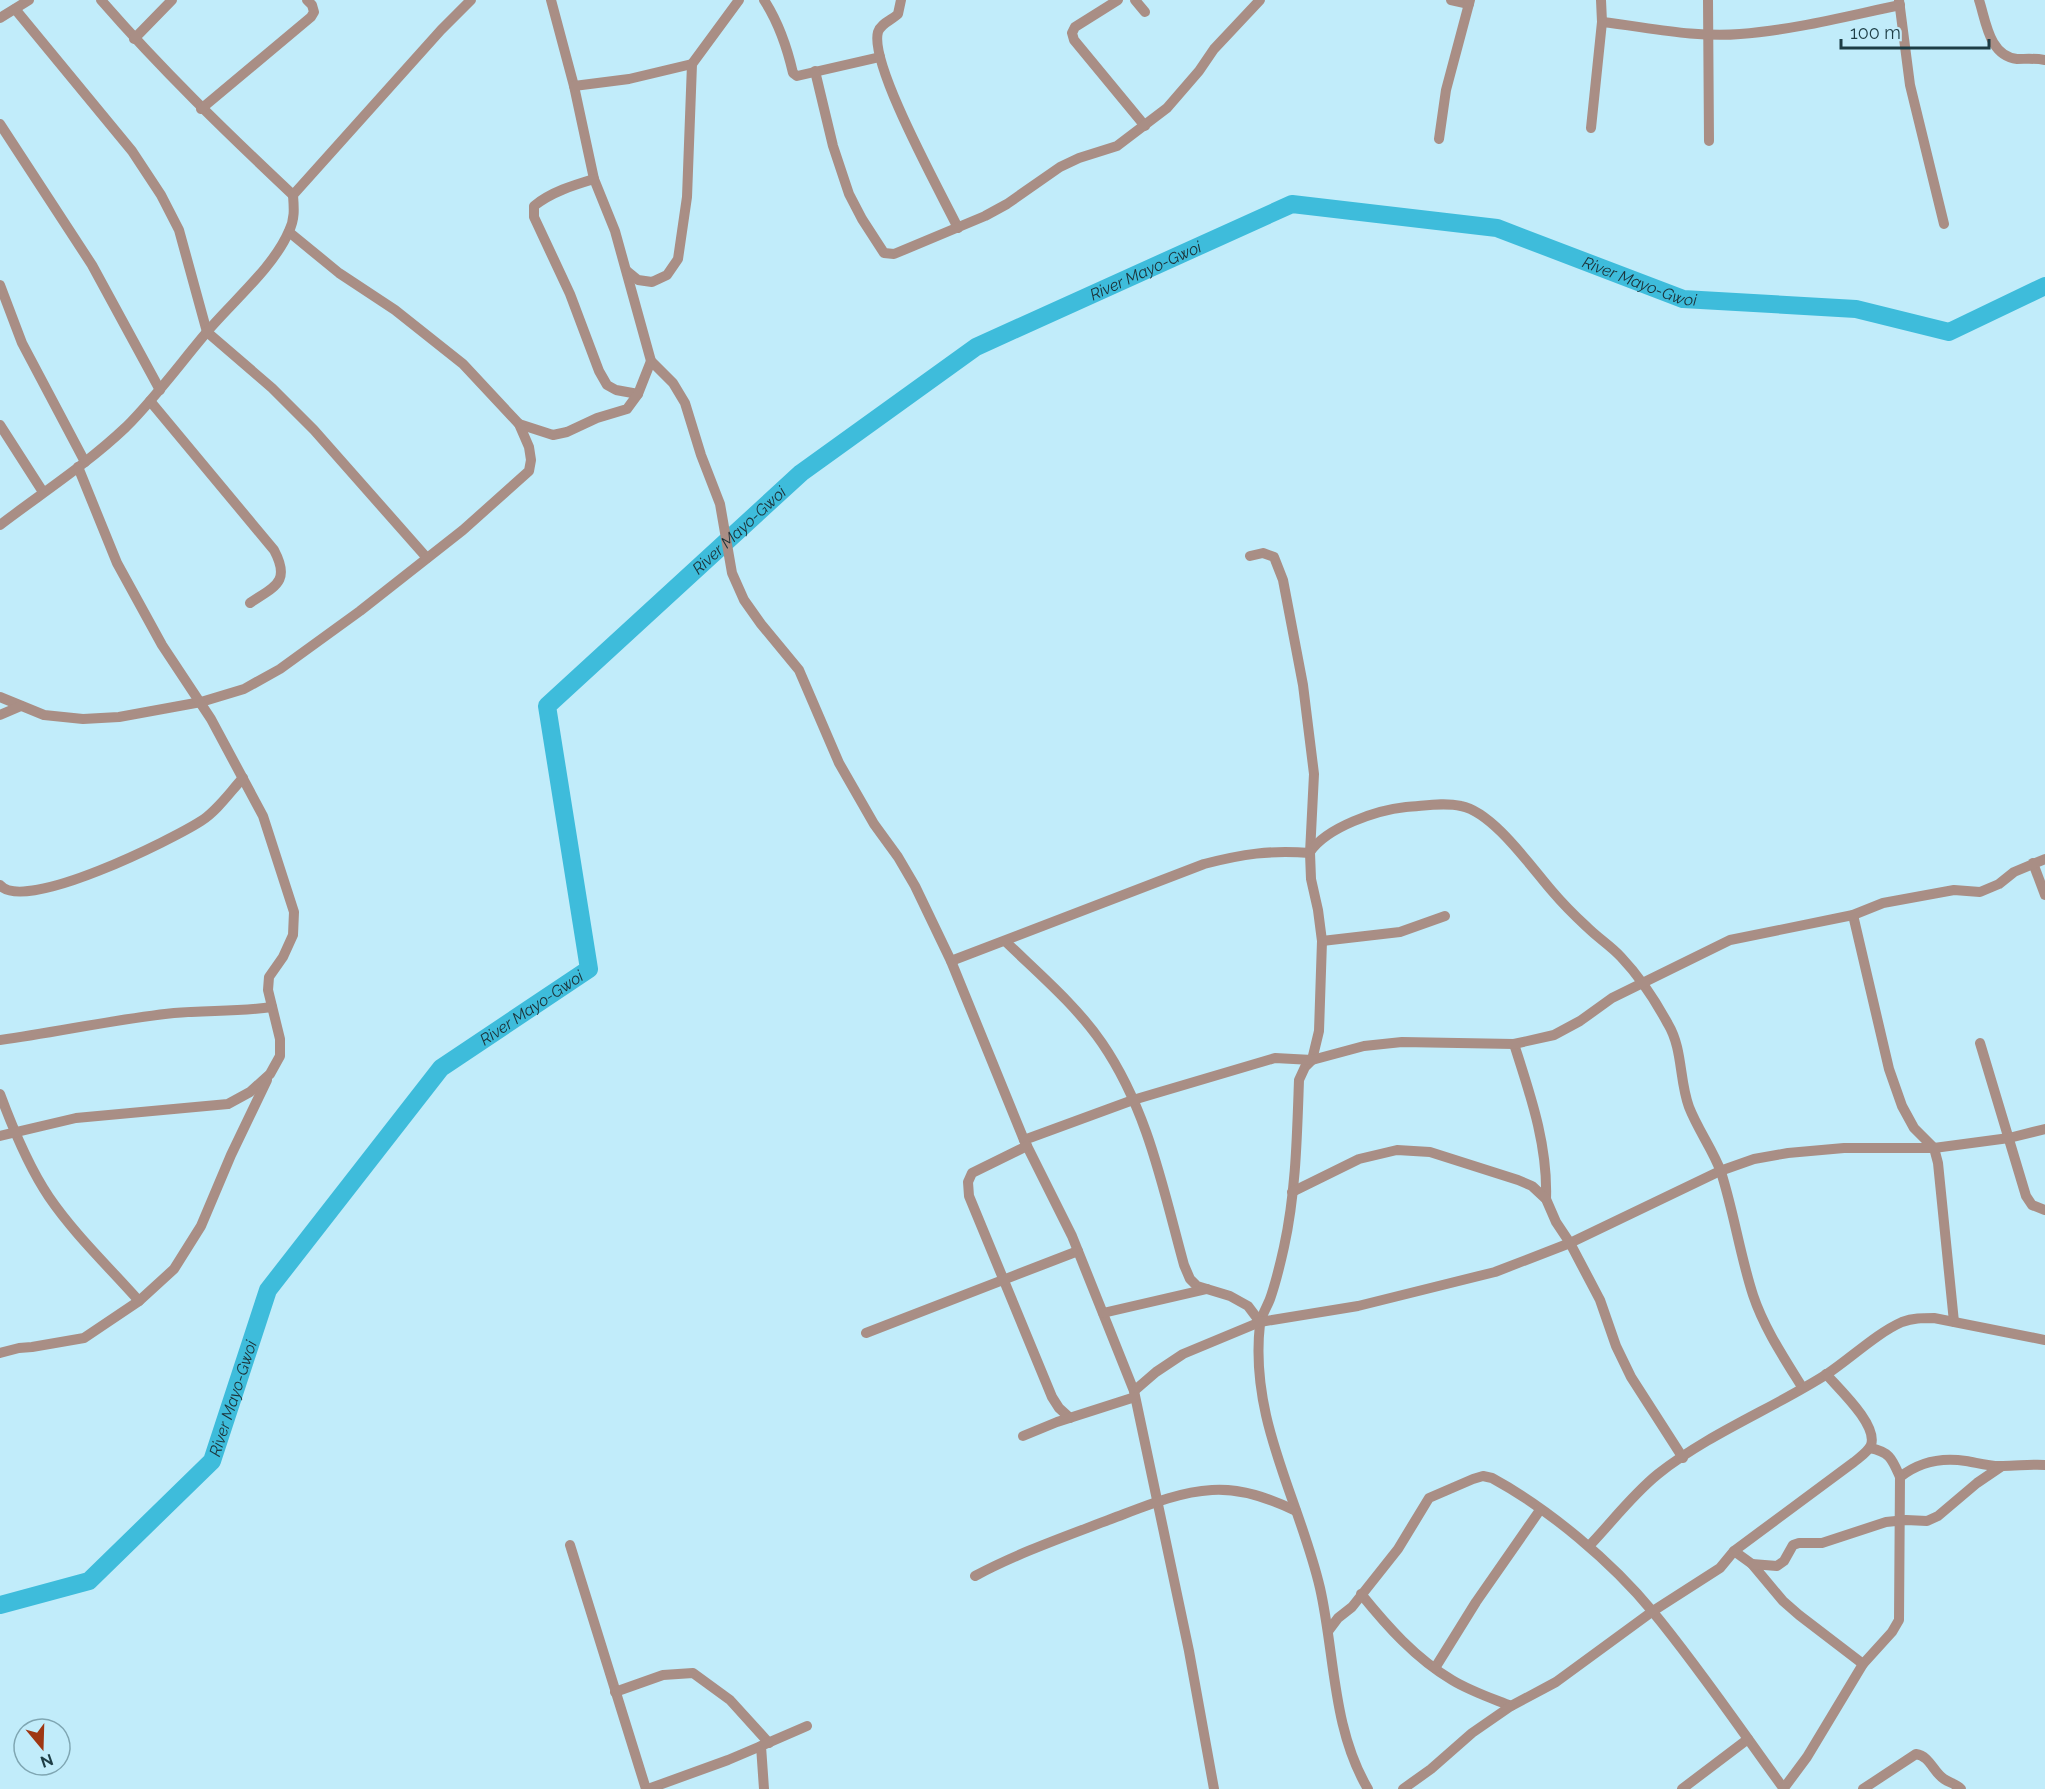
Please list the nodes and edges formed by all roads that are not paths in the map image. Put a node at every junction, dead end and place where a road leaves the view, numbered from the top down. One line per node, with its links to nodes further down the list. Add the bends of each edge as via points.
1 (29, 0): 19 (street)
2 (100, 0): 24 (street)
3 (172, 0): 24 (street)
4 (307, 0): 30 (street, via 314,12 311,17)
5 (471, 0): 37 (street)
6 (551, 0): 29 (street)
7 (739, 0): 27 (street)
8 (764, 0): 28 (street, via 786,44 793,73 796,76)
9 (901, 0): 25 (street, via 898,14 881,26 877,34)
10 (1118, 0): 32 (street, via 1075,27 1072,33)
11 (1135, 0): 20 (street)
12 (1260, 0): 32 (street, via 1167,108)
13 (1451, 0): 17 (street)
14 (1601, 0): 22 (street)
15 (1708, 0): 23 (street)
16 (1979, 0): 26 (street, via 1994,45 2004,56)
17 (1469, 2): 34 (street, via 1446,90)
18 (1899, 2): 23 (street, via 1780,30); 38 (street, via 1910,85)
19 (15, 9): 21 (street); 43 (street, via 132,151 161,195 179,230)
20 (1145, 12)
21 (0, 18)
22 (1602, 22): 23 (street); 33 (street)
23 (1708, 35): 35 (street)
24 (134, 39): 30 (street)
25 (880, 57): 28 (street); 39 (street, via 903,117)
26 (2045, 60)
27 (692, 64): 29 (street, via 629,79); 41 (street, via 687,198 678,259 667,275 652,282 638,280)
28 (815, 71): 39 (street, via 849,194 884,253 894,254)
29 (574, 86): 36 (street)
30 (201, 109): 37 (street)
31 (0, 124): 45 (street, via 92,266)
32 (1144, 126): 39 (street, via 1117,146 1060,167 1007,204)
33 (1591, 128)
34 (1438, 139)
35 (1709, 141)
36 (594, 179): 41 (street); 46 (street, via 540,201 534,206 534,217 570,294 599,371 616,390)
37 (293, 195): 40 (street, via 295,214)
38 (1944, 224)
39 (958, 228)
40 (289, 232): 43 (street, via 266,267); 48 (street, via 463,364)
41 (627, 272): 44 (street)
42 (0, 285): 50 (street, via 22,343)
43 (207, 332): 45 (street); 54 (street, via 314,430)
44 (651, 361): 46 (street); 70 (street, via 685,403 720,504 732,573 744,600 800,670 839,763 874,824 898,856)
45 (160, 390): 47 (street)
46 (638, 394): 48 (street, via 627,409 567,432 553,435)
47 (150, 401): 50 (street); 55 (street, via 274,550 282,566 277,584)
48 (519, 424): 54 (street, via 529,447 529,471)
49 (0, 425): 51 (street)
50 (82, 465): 51 (street); 57 (street, via 117,563 162,645)
51 (43, 492): 52 (street)
52 (0, 525)
53 (1250, 556): 61 (street, via 1263,553 1274,557 1283,580 1304,685 1314,774)
54 (427, 558): 57 (street, via 280,669 244,689)
55 (250, 603)
56 (0, 698): 58 (street)
57 (201, 702): 58 (street, via 119,717 83,719 44,716); 60 (street)
58 (21, 706): 59 (street)
59 (0, 715)
60 (243, 778): 64 (street, via 202,820 106,869 64,884 23,891 3,889); 72 (street, via 263,816 294,912 293,935 269,977)
61 (1310, 852): 68 (street, via 1274,851 1204,864); 69 (street); 71 (street, via 1316,843 1348,823 1401,808 1462,806 1486,818 1507,838 1553,893 1620,956)
62 (2045, 859): 63 (street)
63 (2033, 863): 65 (street); 66 (street, via 1980,892 1954,890 1902,899)
64 (0, 885)
65 (2045, 896)
66 (1853, 915): 71 (street, via 1730,940); 85 (street, via 1889,1069 1914,1128)
67 (1445, 916): 69 (street, via 1400,932)
68 (1005, 941): 70 (street); 79 (street, via 1086,1022 1122,1075)
69 (1322, 941): 76 (street, via 1319,1031)
70 (951, 962): 84 (street)
71 (1643, 984): 75 (street, via 1612,998 1554,1035); 86 (street, via 1670,1026 1688,1106)
72 (272, 1007): 73 (street, via 175,1013); 77 (street, via 280,1056)
73 (0, 1040)
74 (1980, 1043): 83 (street)
75 (1514, 1044): 76 (street, via 1402,1042 1364,1046); 88 (street, via 1546,1162)
76 (1312, 1060): 79 (street, via 1275,1058); 87 (street, via 1299,1080)
77 (270, 1074): 81 (street, via 250,1092 228,1104 76,1118); 94 (street, via 201,1226 174,1269)
78 (0, 1094): 81 (street)
79 (1133, 1100): 84 (street); 93 (street, via 1149,1135 1184,1265 1197,1286)
80 (2045, 1129): 83 (street)
81 (15, 1133): 82 (street); 94 (street, via 48,1196)
82 (0, 1136)
83 (2010, 1138): 85 (street); 89 (street, via 2026,1196 2032,1205)
84 (1025, 1143): 91 (street); 92 (street, via 972,1173 968,1182 969,1196)
85 (1934, 1148): 86 (street, via 1844,1148 1788,1153); 97 (street)
86 (1720, 1171): 90 (street); 102 (street, via 1754,1298 1775,1343)
87 (1292, 1192): 88 (street, via 1359,1159 1397,1150 1430,1152 1518,1180 1532,1186); 96 (street, via 1277,1279)
88 (1545, 1199): 90 (street)
89 (2045, 1210)
90 (1570, 1243): 96 (street, via 1495,1272 1443,1286 1358,1306); 107 (street, via 1600,1300 1631,1377)
91 (1078, 1251): 92 (street); 95 (street)
92 (1004, 1280): 98 (street); 104 (street, via 1052,1396)
93 (1207, 1289): 95 (street); 96 (street, via 1248,1306)
94 (139, 1301): 100 (street, via 84,1338)
95 (1103, 1313): 103 (street)
96 (1260, 1322): 103 (street, via 1183,1354 1156,1372); 113 (street, via 1261,1395)
97 (1954, 1322): 99 (street); 101 (street, via 1915,1318 1901,1323)
98 (866, 1333)
99 (2045, 1340)
100 (0, 1353)
101 (1826, 1374): 102 (street); 106 (street, via 1868,1424 1873,1437)
102 (1803, 1387): 107 (street)
103 (1135, 1394): 104 (street); 111 (street)
104 (1070, 1418): 105 (street)
105 (1023, 1436)
106 (1870, 1448): 110 (street, via 1884,1450); 117 (street)
107 (1683, 1458): 116 (street, via 1638,1491)
108 (2045, 1465): 109 (street)
109 (2002, 1466): 110 (street, via 1932,1460); 114 (street, via 1938,1516 1927,1521)
110 (1900, 1477): 114 (street)
111 (1159, 1502): 113 (street, via 1212,1490 1270,1499); 119 (street, via 1009,1558); 133 (street)
112 (1540, 1510): 116 (street); 120 (street, via 1503,1484 1483,1476 1436,1494 1424,1504 1398,1549); 124 (street)
113 (1296, 1511): 122 (street)
114 (1899, 1521): 118 (street, via 1863,1528 1822,1543 1793,1545 1777,1566); 123 (street, via 1899,1620)
115 (570, 1545): 125 (street)
116 (1589, 1546): 121 (street)
117 (1734, 1551): 118 (street); 121 (street, via 1720,1568)
118 (1752, 1564): 123 (street, via 1799,1616)
119 (975, 1576)
120 (1361, 1594): 122 (street); 124 (street, via 1403,1642)
121 (1653, 1611): 126 (street, via 1556,1682); 128 (street)
122 (1329, 1630): 134 (street, via 1339,1708)
123 (1863, 1664): 130 (street, via 1808,1757)
124 (1435, 1668): 126 (street, via 1451,1680)
125 (615, 1692): 129 (street, via 663,1675 693,1672 730,1700); 131 (street)
126 (1511, 1706): 135 (street)
127 (807, 1726): 129 (street)
128 (1748, 1739): 130 (street); 136 (street)
129 (765, 1744): 131 (street); 132 (street)
130 (1784, 1788)
131 (647, 1789)
132 (764, 1789)
133 (1214, 1789)
134 (1368, 1789)
135 (1403, 1789)
136 (1682, 1789)
137 (1863, 1789): 138 (street, via 1916,1754 1927,1758 1944,1780)
138 (1961, 1789)

